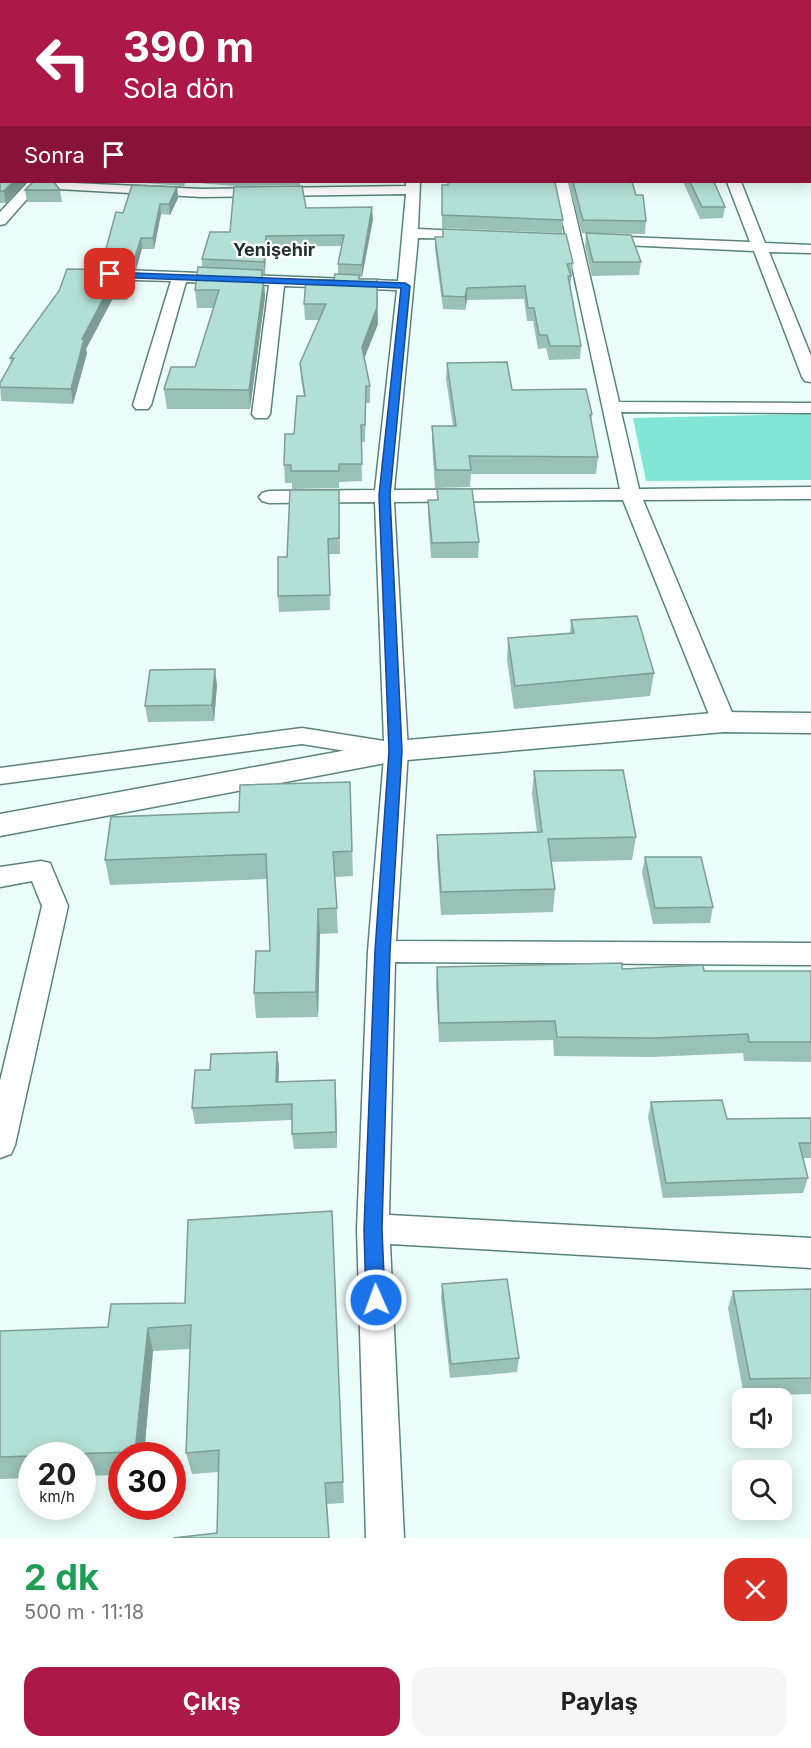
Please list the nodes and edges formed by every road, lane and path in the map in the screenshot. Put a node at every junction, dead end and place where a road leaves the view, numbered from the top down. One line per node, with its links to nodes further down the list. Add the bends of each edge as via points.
1 (34, 183): 7 (street)
2 (561, 183): 10 (street)
3 (734, 183): 11 (street)
4 (58, 185): 6 (street, via 202,193)
5 (413, 186): 6 (street); 8 (street)
6 (283, 187)
7 (0, 221)
8 (411, 233): 9 (street); 16 (street)
9 (492, 236)
10 (567, 239): 11 (street); 19 (street)
11 (760, 247): 12 (street); 17 (street)
12 (811, 249)
13 (86, 274): 14 (street)
14 (180, 276): 15 (street); 18 (street)
15 (278, 280): 16 (street); 21 (street)
16 (405, 286): 23 (street)
17 (811, 376)
18 (142, 405)
19 (610, 407): 20 (street); 24 (street)
20 (811, 408)
21 (261, 414)
22 (811, 493): 24 (street)
23 (384, 495): 24 (street); 25 (street); 28 (street)
24 (631, 495): 26 (street)
25 (269, 497)
26 (724, 722): 27 (street); 28 (street)
27 (811, 723)
28 (396, 751): 29 (street, via 302,736); 30 (street); 32 (street)
29 (0, 776)
30 (0, 825)
31 (0, 877): 34 (street, via 41,870 55,906)
32 (382, 951): 33 (street); 35 (street)
33 (811, 954)
34 (0, 1145)
35 (373, 1229): 36 (street); 37 (street)
36 (811, 1253)
37 (385, 1538)

